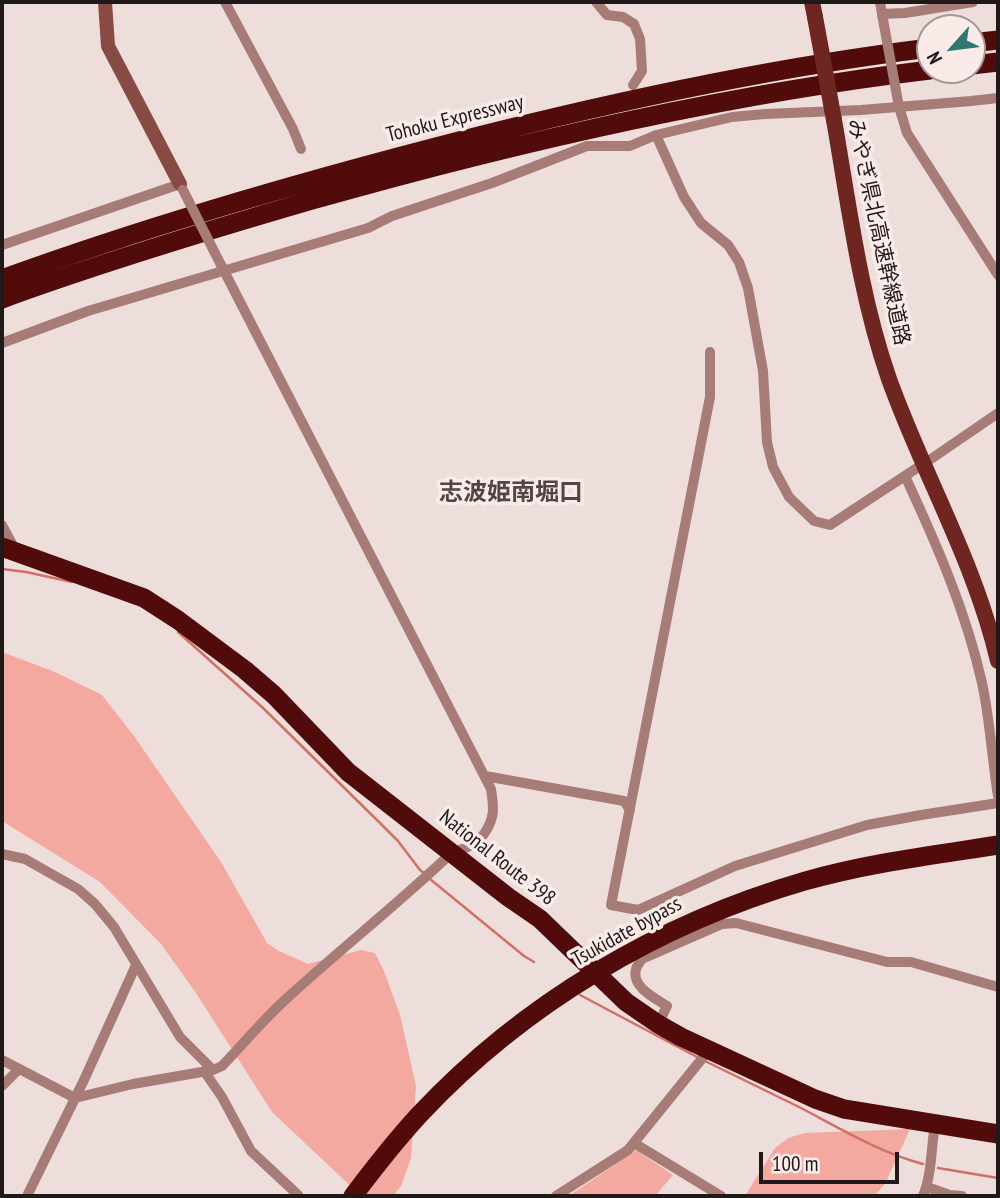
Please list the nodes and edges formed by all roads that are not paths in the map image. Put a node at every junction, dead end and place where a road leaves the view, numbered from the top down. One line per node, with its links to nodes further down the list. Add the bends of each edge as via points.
1 (105, 2): 17 (street, via 108,46)
2 (225, 2): 16 (street)
3 (596, 2): 10 (street, via 607,15 634,24 642,71)
4 (880, 2): 7 (street)
5 (973, 2): 7 (street)
6 (813, 9): 31 (main road, みやぎ県北高速幹線道路, bridge, via 878,342 908,429 971,574)
7 (883, 14): 12 (street, bridge)
8 (916, 50): 21 (highway, Tohoku Expressway, via 720,82 547,119 210,210)
9 (916, 72): 22 (highway, Tohoku Expressway, via 724,102 555,136 217,228)
10 (633, 85)
11 (998, 97): 12 (street)
12 (899, 107): 14 (street, via 732,117); 20 (street, via 907,133)
13 (643, 128): 15 (street)
14 (656, 135): 15 (street); 28 (street, via 684,197 701,223 739,262 763,371 767,442 773,467 789,498 814,521 830,525)
15 (644, 140): 19 (street, via 630,146 587,146 368,228)
16 (301, 149)
17 (181, 187): 18 (street); 19 (street, bridge)
18 (2, 245)
19 (223, 268): 23 (street); 32 (street)
20 (998, 275)
21 (2, 279)
22 (2, 299)
23 (2, 343)
24 (710, 352): 35 (street, via 710,397)
25 (998, 413): 26 (street)
26 (931, 459)
27 (917, 468): 28 (street)
28 (905, 476): 33 (street, via 955,592 976,659)
29 (2, 525): 30 (street)
30 (9, 549): 37 (highway, National Route 398, via 144,598 178,620 274,695 348,772)
31 (998, 661)
32 (485, 776): 35 (street, via 624,801); 37 (street, via 495,809 491,824 472,847)
33 (998, 796)
34 (998, 803): 35 (street, via 867,825 735,866 638,910 611,905)
35 (630, 810)
36 (998, 845): 40 (highway, Tsukidate bypass, via 849,870 756,896 666,934)
37 (452, 852): 40 (highway, National Route 398, via 540,919); 46 (street, via 282,1002 222,1066)
38 (2, 854): 39 (street, via 24,859 78,889 114,927)
39 (136, 965): 46 (street, via 180,1037); 48 (street)
40 (596, 973): 42 (highway, National Route 398); 55 (highway, Tsukidate bypass, via 536,1012 477,1059 421,1114)
41 (998, 987): 42 (street, via 911,962 887,962 736,923 722,924 642,958 635,970 638,983 667,1006)
42 (658, 1024): 43 (highway, National Route 398)
43 (706, 1054): 49 (highway, National Route 398, via 834,1106); 51 (street)
44 (2, 1060): 45 (street)
45 (19, 1069): 47 (street); 48 (street)
46 (209, 1071): 48 (street); 54 (street, via 251,1152)
47 (2, 1086)
48 (75, 1098): 53 (street)
49 (935, 1124): 50 (highway, National Route 398); 52 (street)
50 (998, 1134)
51 (634, 1143): 56 (street); 57 (street)
52 (925, 1192): 58 (street)
53 (27, 1196)
54 (297, 1196)
55 (353, 1196)
56 (556, 1196)
57 (721, 1196)
58 (962, 1196)

